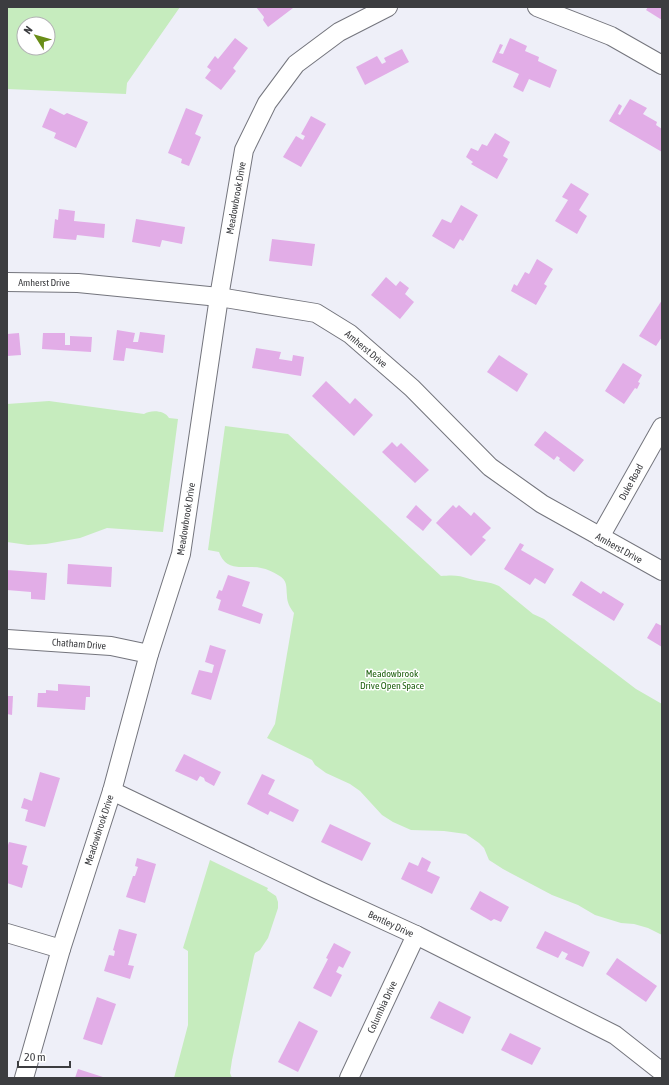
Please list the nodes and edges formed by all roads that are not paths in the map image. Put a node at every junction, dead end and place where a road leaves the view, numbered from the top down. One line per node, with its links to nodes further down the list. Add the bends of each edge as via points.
1 (388, 7): 5 (street, Meadowbrook Drive, via 339,32 296,64 267,103 244,150)
2 (537, 7): 3 (street, via 611,36)
3 (662, 65)
4 (7, 282): 5 (street, Amherst Drive, via 78,282)
5 (219, 297): 7 (street, Amherst Drive, via 316,313 350,334 412,388 490,467 542,504); 10 (street, Meadowbrook Drive, via 181,554)
6 (662, 427): 7 (street, Duke Road)
7 (600, 537): 8 (street, Amherst Drive)
8 (662, 571)
9 (7, 639): 10 (street, Chatham Drive, via 111,646)
10 (149, 654): 11 (street, Meadowbrook Drive)
11 (112, 791): 13 (street, Bentley Drive); 14 (street, Meadowbrook Drive)
12 (7, 933): 14 (street)
13 (416, 935): 15 (street, Bentley Drive, via 615,1035); 17 (street, Columbia Drive)
14 (61, 949): 16 (street, Meadowbrook Drive)
15 (662, 1072)
16 (24, 1078)
17 (349, 1078)

